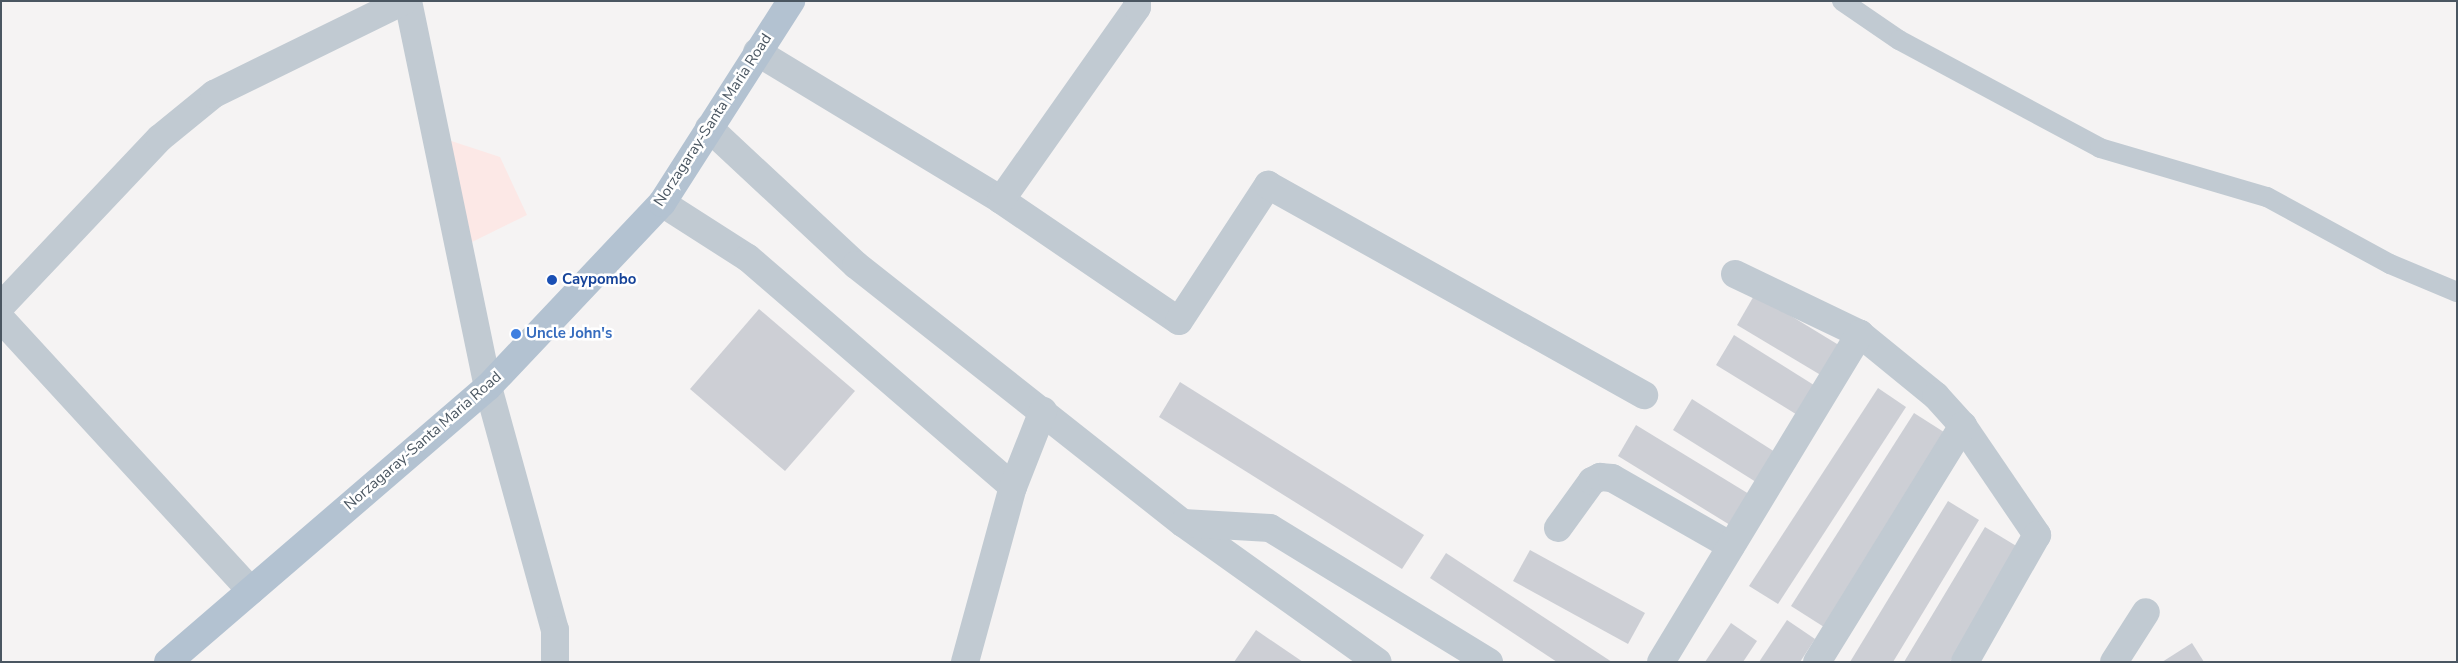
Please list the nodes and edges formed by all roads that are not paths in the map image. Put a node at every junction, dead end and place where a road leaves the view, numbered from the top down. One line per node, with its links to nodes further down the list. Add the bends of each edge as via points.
1 (404, 1): 12 (street, via 214,94 160,138)
2 (408, 1): 15 (street)
3 (791, 1): 6 (main road, Norzagaray-Santa Maria Road)
4 (1138, 1): 8 (street, via 1137,7)
5 (1842, 1): 11 (lane, via 1899,40 2100,148 2267,197 2390,264)
6 (757, 52): 7 (main road, Norzagaray-Santa Maria Road); 8 (street)
7 (709, 128): 9 (main road, Norzagaray-Santa Maria Road); 17 (street, via 856,265)
8 (1001, 200): 16 (street, via 1179,321 1268,185)
9 (662, 202): 15 (main road, Norzagaray-Santa Maria Road); 19 (street, via 748,258)
10 (1735, 274): 14 (street)
11 (2457, 292)
12 (1, 306)
13 (1, 319): 23 (street)
14 (1860, 334): 18 (street, via 1936,396); 22 (street)
15 (488, 388): 23 (main road, Norzagaray-Santa Maria Road); 27 (street, via 555,630)
16 (1644, 395)
17 (1043, 411): 19 (street); 20 (street)
18 (1963, 426): 32 (street); 33 (street, via 2037,535)
19 (1013, 487): 28 (street)
20 (1183, 523): 29 (street); 30 (street, via 1270,528)
21 (1558, 528): 22 (street, via 1592,481 1612,478)
22 (1731, 546): 31 (street)
23 (251, 591): 26 (main road, Norzagaray-Santa Maria Road)
24 (2146, 612): 25 (street)
25 (2122, 658)
26 (168, 662)
27 (555, 662)
28 (965, 662)
29 (1378, 662)
30 (1489, 662)
31 (1661, 662)
32 (1817, 662)
33 (1965, 662)

